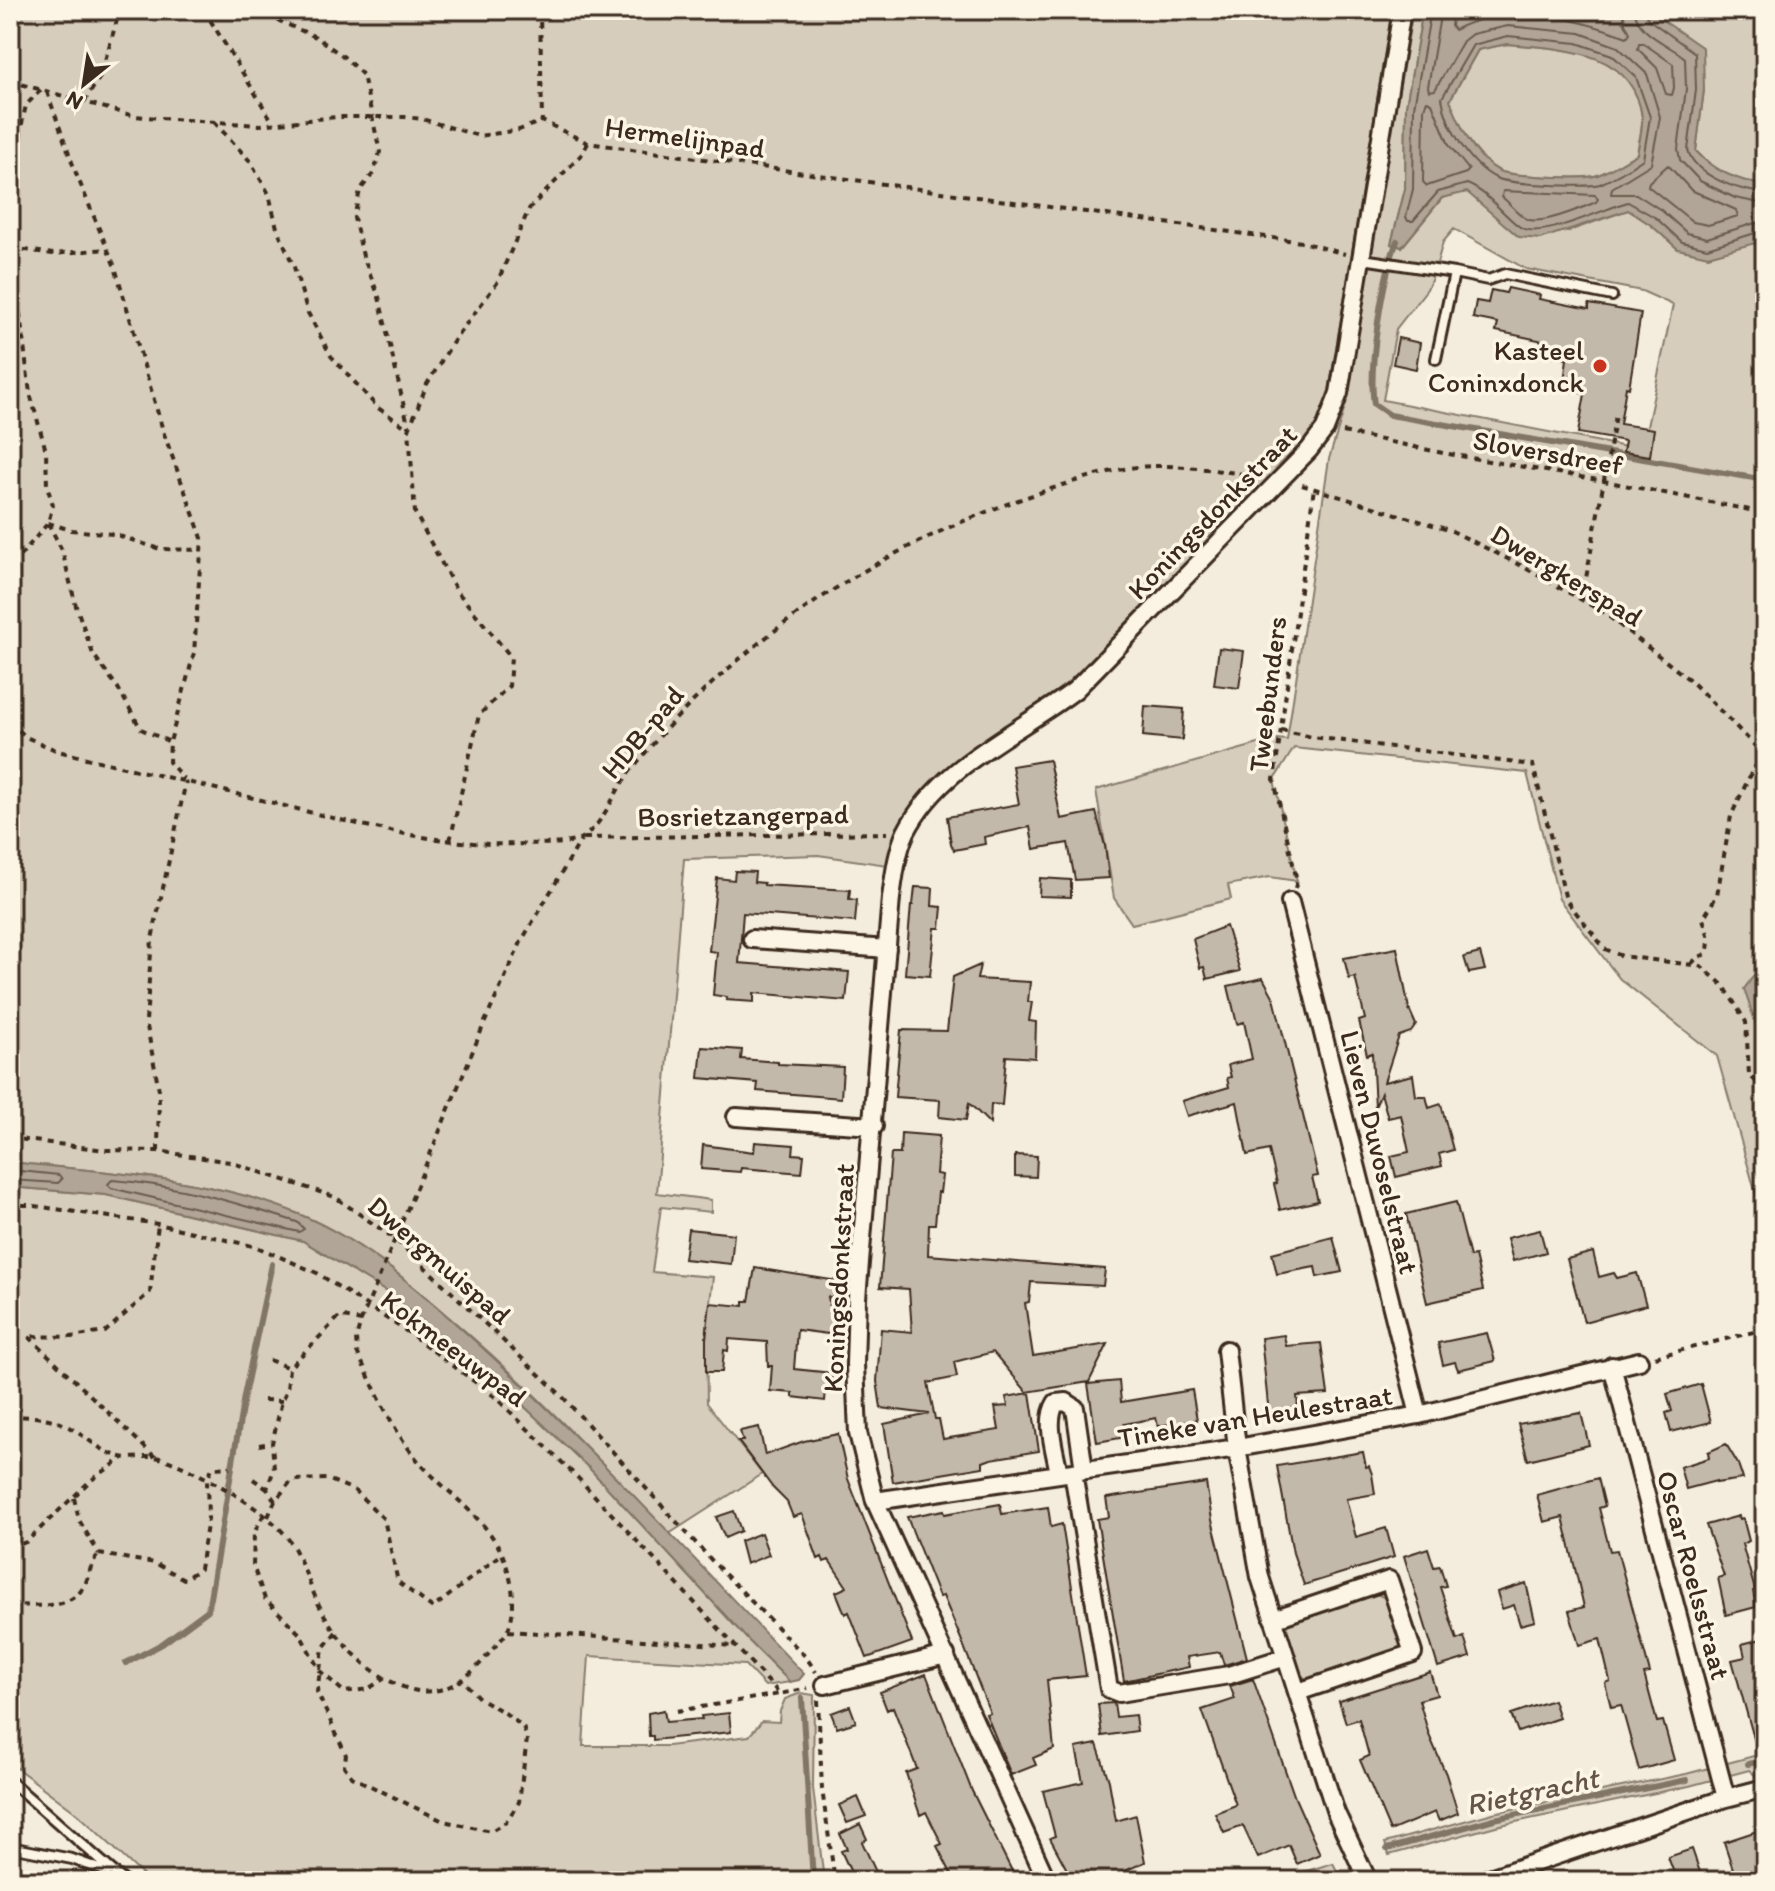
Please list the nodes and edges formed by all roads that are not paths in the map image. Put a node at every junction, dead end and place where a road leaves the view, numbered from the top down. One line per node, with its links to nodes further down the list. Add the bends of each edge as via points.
1 (1402, 10): 2 (street, Koningsdonkstraat)
2 (1363, 259): 3 (lane); 8 (street, Koningsdonkstraat, via 1339,393 1325,429 1075,690 953,773 926,800 905,834)
3 (1454, 273): 4 (lane, via 1488,280 1505,274); 5 (lane)
4 (1612, 296)
5 (1436, 359)
6 (1290, 902): 14 (street, Lieven Duvoselstraat)
7 (752, 939): 8 (street)
8 (887, 949): 10 (street, Koningsdonkstraat)
9 (736, 1117): 10 (street, Koningsdonkstraat)
10 (874, 1126): 17 (street, Koningsdonkstraat, via 855,1364 858,1433)
11 (1226, 1350): 15 (street)
12 (1639, 1361): 13 (street, Tineke van Heulestraat)
13 (1612, 1366): 14 (street, Tineke van Heulestraat); 27 (street, Oscar Roelsstraat)
14 (1419, 1415): 15 (street, Tineke van Heulestraat)
15 (1237, 1448): 16 (street, Tineke van Heulestraat); 18 (street, via 1260,1577)
16 (1072, 1472): 17 (street, Tineke van Heulestraat); 20 (street, via 1109,1689 1119,1693 1229,1675)
17 (875, 1501): 19 (street, Koningsdonkstraat)
18 (1273, 1619): 20 (street); 22 (street, via 1389,1580 1413,1653)
19 (946, 1655): 21 (street); 30 (street, Koningsdonkstraat)
20 (1286, 1657): 22 (street)
21 (821, 1685)
22 (1298, 1692): 31 (street, via 1336,1813)
23 (10, 1781): 26 (lane)
24 (1757, 1790): 27 (street)
25 (10, 1793): 26 (lane)
26 (26, 1794): 29 (lane)
27 (1726, 1798): 32 (street)
28 (10, 1847): 29 (lane, via 83,1862)
29 (120, 1878)
30 (1047, 1881)
31 (1368, 1881)
32 (1481, 1881)

